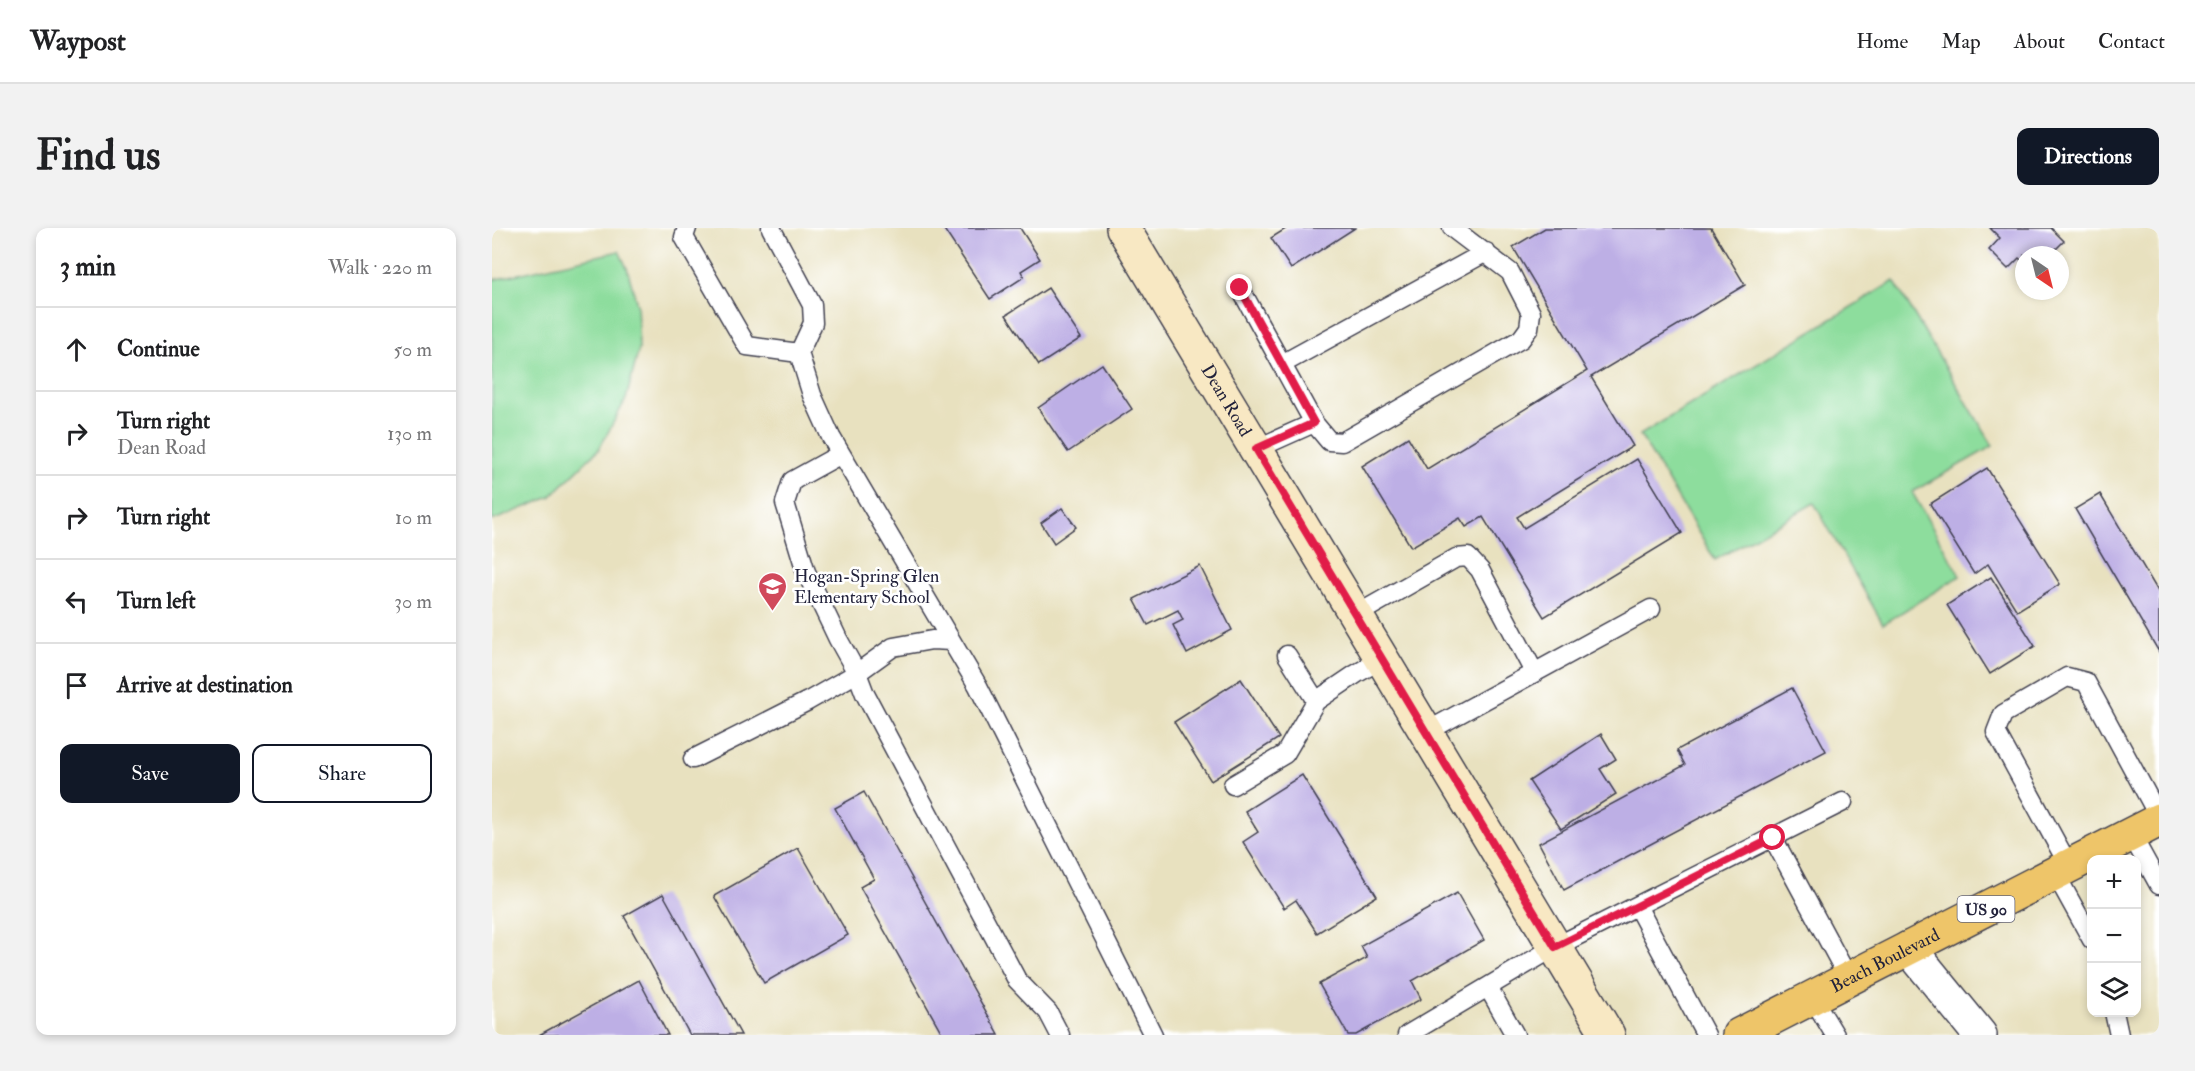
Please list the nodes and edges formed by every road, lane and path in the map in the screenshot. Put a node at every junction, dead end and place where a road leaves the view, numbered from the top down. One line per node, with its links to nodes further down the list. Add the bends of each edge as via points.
1 (687, 228): 7 (lane, via 684,237 747,346)
2 (771, 228): 7 (lane, via 812,305 813,323)
3 (1123, 228): 10 (main road, Dean Road)
4 (1452, 228): 5 (lane)
5 (1486, 252): 8 (lane); 9 (lane, via 1510,272 1530,313 1529,328 1521,339 1342,442 1329,441)
6 (1240, 288): 8 (lane)
7 (799, 353): 11 (lane, via 812,395)
8 (1282, 364): 9 (lane)
9 (1314, 423): 10 (lane)
10 (1256, 449): 13 (main road, Dean Road)
11 (841, 454): 14 (lane); 18 (lane, via 792,481 785,503 806,572)
12 (1651, 609): 17 (lane)
13 (1356, 615): 16 (main road, Dean Road); 17 (lane, via 1456,558 1468,557 1480,570)
14 (951, 641): 18 (lane, via 893,647); 37 (lane, via 978,686)
15 (1287, 656): 19 (lane)
16 (1382, 659): 19 (lane); 20 (main road, Dean Road)
17 (1534, 672): 20 (lane)
18 (858, 673): 21 (lane); 36 (lane, via 865,694 1017,980 1048,1012)
19 (1316, 701): 22 (lane, via 1284,754)
20 (1426, 732): 30 (main road, Dean Road)
21 (693, 759)
22 (1233, 785)
23 (1843, 802): 25 (lane)
24 (2150, 824): 26 (highway, Beach Boulevard / US 90); 26 (lane, via 2086,682 2067,677 2002,714 1996,732); 27 (lane)
25 (1773, 838): 28 (lane); 32 (lane)
26 (2062, 870): 29 (lane); 31 (highway, Beach Boulevard / US 90)
27 (2159, 885)
28 (1637, 906): 30 (lane); 41 (lane)
29 (2087, 930)
30 (1555, 947): 33 (lane); 40 (main road, Dean Road)
31 (1909, 948): 32 (highway, Beach Boulevard / US 90); 44 (street)
32 (1849, 979): 34 (highway, Beach Boulevard / US 90)
33 (1488, 987): 38 (lane); 39 (lane)
34 (1812, 997): 42 (highway, Beach Boulevard / US 90); 43 (lane)
35 (2115, 1017): 45 (lane)
36 (1060, 1035)
37 (1154, 1035)
38 (1407, 1035)
39 (1515, 1035)
40 (1608, 1035)
41 (1706, 1035)
42 (1739, 1035)
43 (1834, 1035)
44 (1980, 1035)
45 (2119, 1035)

